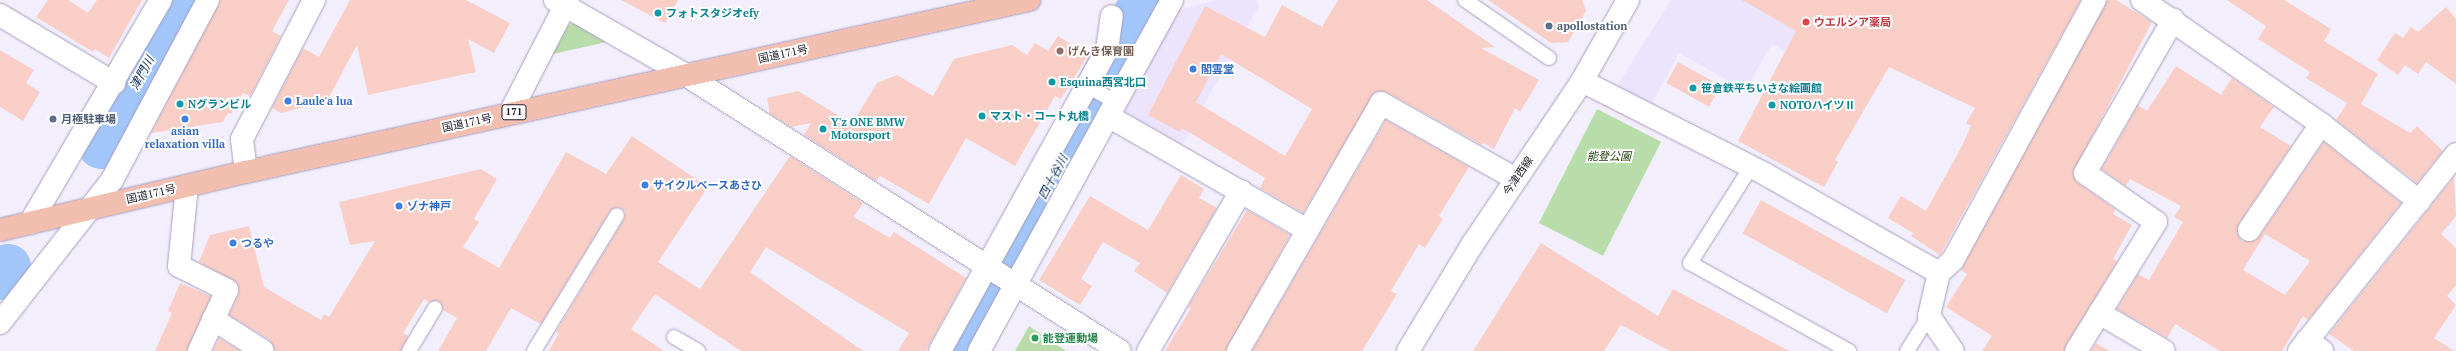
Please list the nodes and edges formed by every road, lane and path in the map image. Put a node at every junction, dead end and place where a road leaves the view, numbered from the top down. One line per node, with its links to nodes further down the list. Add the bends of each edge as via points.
1 (161, 0): 17 (street)
2 (208, 0): 28 (street, via 112,180)
3 (314, 0): 23 (street, via 242,139)
4 (1029, 0): 15 (highway, 国道171号 / 171)
5 (1172, 0): 18 (street)
6 (1465, 0): 14 (lane)
7 (1628, 0): 16 (street, 今津西線)
8 (2094, 0): 34 (street, via 1953,260)
9 (563, 2): 15 (street); 19 (street)
10 (2150, 2): 13 (street)
11 (0, 15): 17 (street)
12 (1112, 16): 18 (street)
13 (2173, 20): 20 (street); 37 (street, via 2085,173 2156,222)
14 (1549, 58)
15 (686, 75): 19 (highway, 国道171号 / 171); 35 (street)
16 (1582, 80): 22 (street); 24 (street, 今津西線)
17 (114, 83): 30 (street, via 62,164)
18 (1101, 97): 26 (street); 35 (street); 35 (street)
19 (510, 113): 23 (highway, 国道171号 / 171)
20 (2321, 124): 27 (street); 33 (street)
21 (2456, 154): 27 (street)
22 (1751, 167): 34 (street); 54 (lane, via 1690,263)
23 (246, 172): 25 (highway, 国道171号 / 171)
24 (1516, 179): 32 (street, via 1381,103); 53 (street, 今津西線)
25 (187, 186): 28 (highway, 国道171号 / 171); 39 (street, via 180,266 227,290)
26 (1241, 191): 32 (street); 51 (street)
27 (2419, 201): 42 (street)
28 (93, 207): 30 (highway, 国道171号 / 171); 40 (street)
29 (617, 215): 46 (lane)
30 (30, 223): 31 (highway, 国道171号 / 171)
31 (0, 230)
32 (1307, 230): 52 (street)
33 (2249, 230)
34 (1939, 273): 38 (street)
35 (1000, 276): 48 (street); 49 (street); 50 (street)
36 (435, 308): 45 (lane)
37 (2099, 313): 57 (street); 58 (street)
38 (1929, 316): 55 (lane); 56 (street)
39 (213, 319): 43 (street); 44 (street)
40 (0, 323)
41 (674, 337): 47 (lane)
42 (2309, 347)
43 (199, 351)
44 (263, 351)
45 (409, 351)
46 (534, 351)
47 (698, 351)
48 (940, 351)
49 (980, 351)
50 (1120, 351)
51 (1148, 351)
52 (1238, 351)
53 (1408, 351)
54 (1849, 351)
55 (1907, 351)
56 (1954, 351)
57 (2076, 351)
58 (2164, 351)

